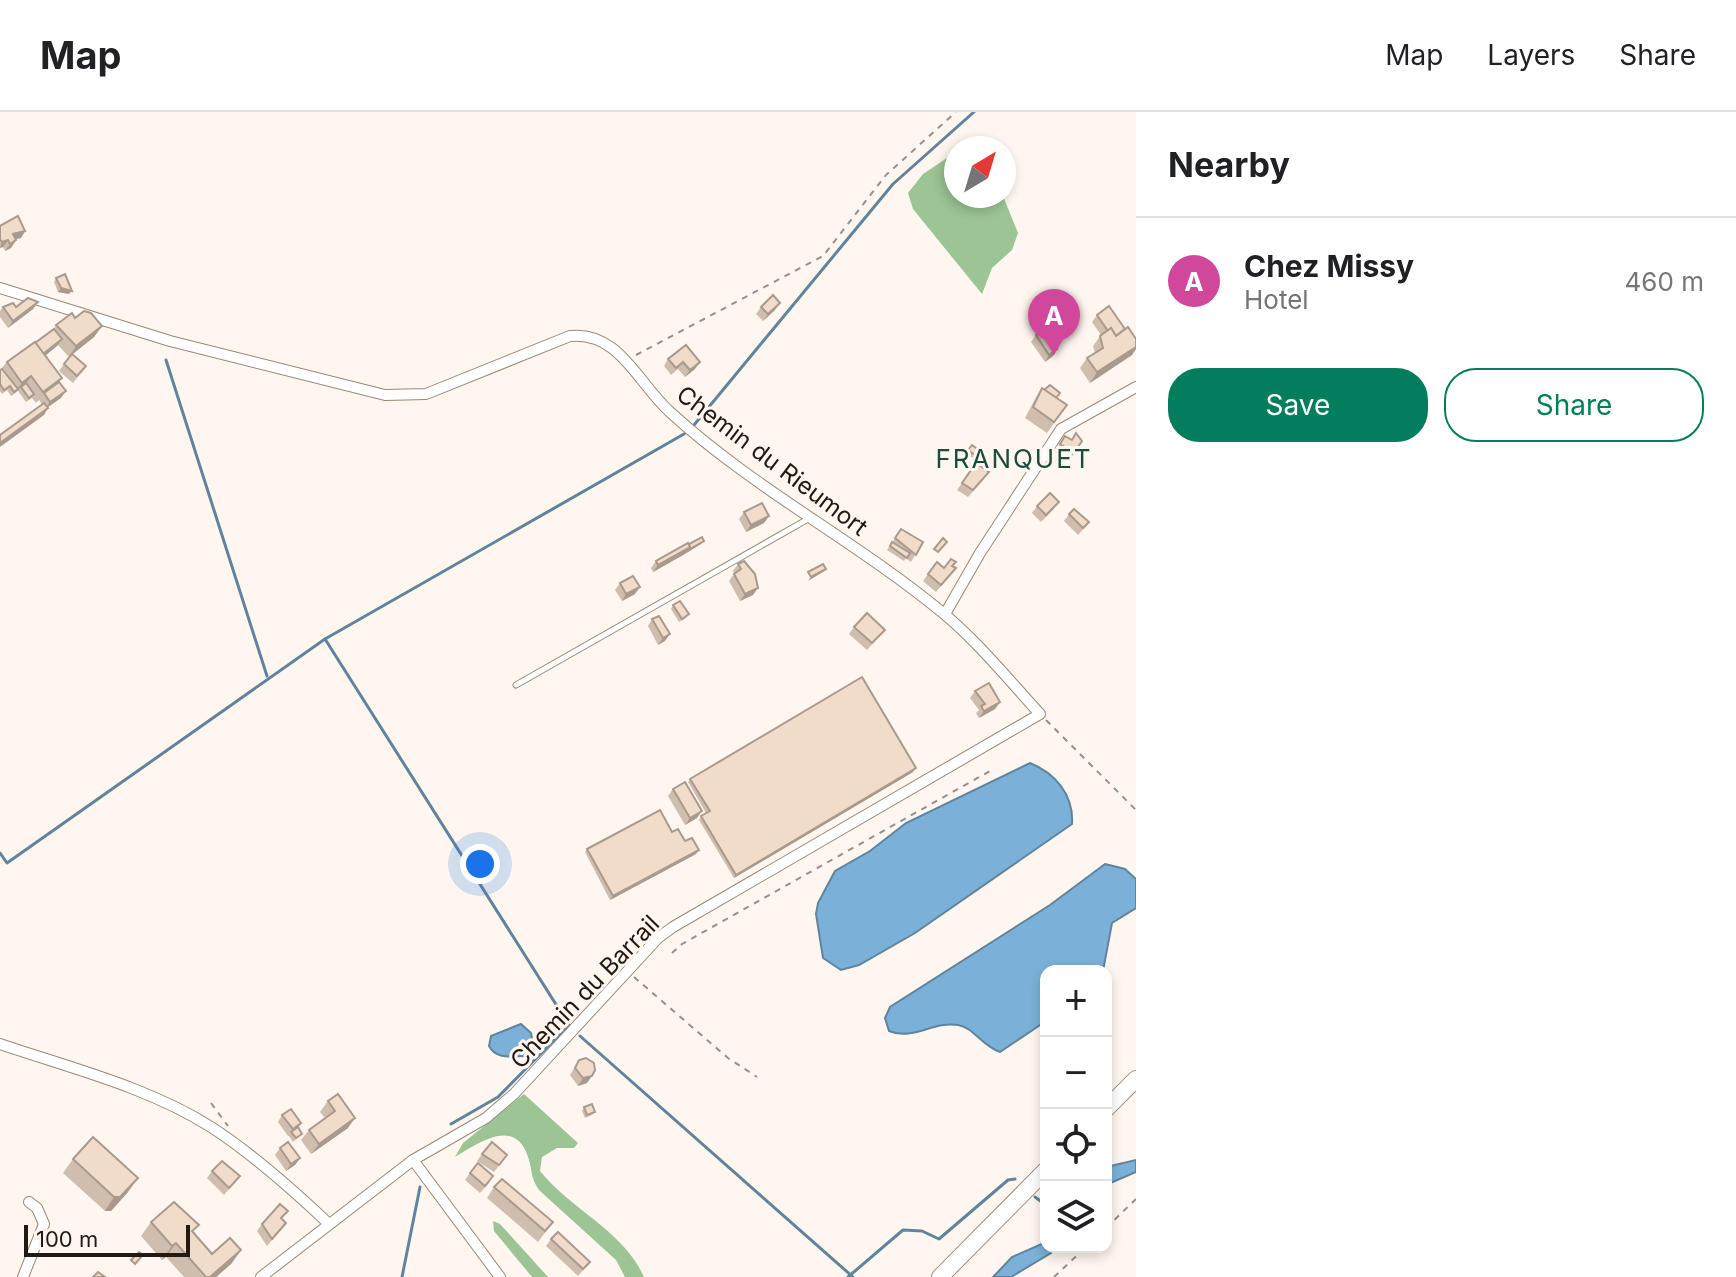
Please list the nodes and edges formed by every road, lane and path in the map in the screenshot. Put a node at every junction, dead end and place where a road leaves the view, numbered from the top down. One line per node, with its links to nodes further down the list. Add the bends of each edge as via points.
1 (956, 112): 3 (path, via 886,175 815,263)
2 (0, 288): 3 (street, Chemin du Rieumort, via 170,341 385,395 426,394 570,336 588,334 605,340)
3 (624, 361): 5 (street, Chemin du Rieumort, via 698,436)
4 (1136, 387): 6 (street, via 1061,429)
5 (808, 519): 6 (street, Chemin du Rieumort); 7 (lane)
6 (945, 614): 8 (street, Chemin du Rieumort)
7 (516, 685)
8 (1040, 714): 10 (path); 12 (street, Chemin du Barrail, via 673,927)
9 (990, 771): 11 (path)
10 (1136, 810)
11 (672, 953)
12 (627, 972): 14 (path); 19 (street, Chemin du Barrail, via 514,1094)
13 (0, 1044): 18 (street, via 107,1080)
14 (757, 1077)
15 (1136, 1079): 17 (main road)
16 (211, 1103): 18 (path, via 228,1126)
17 (1112, 1103)
18 (229, 1139): 24 (street)
19 (413, 1160): 24 (street, Chemin du Barrail); 28 (street)
20 (1040, 1176): 29 (main road)
21 (1136, 1199): 23 (path)
22 (29, 1202): 26 (street, via 44,1224)
23 (1112, 1222)
24 (329, 1224): 27 (street, Chemin du Barrail)
25 (1080, 1253): 30 (path)
26 (23, 1277)
27 (261, 1277)
28 (500, 1277)
29 (940, 1277)
30 (1054, 1277)

